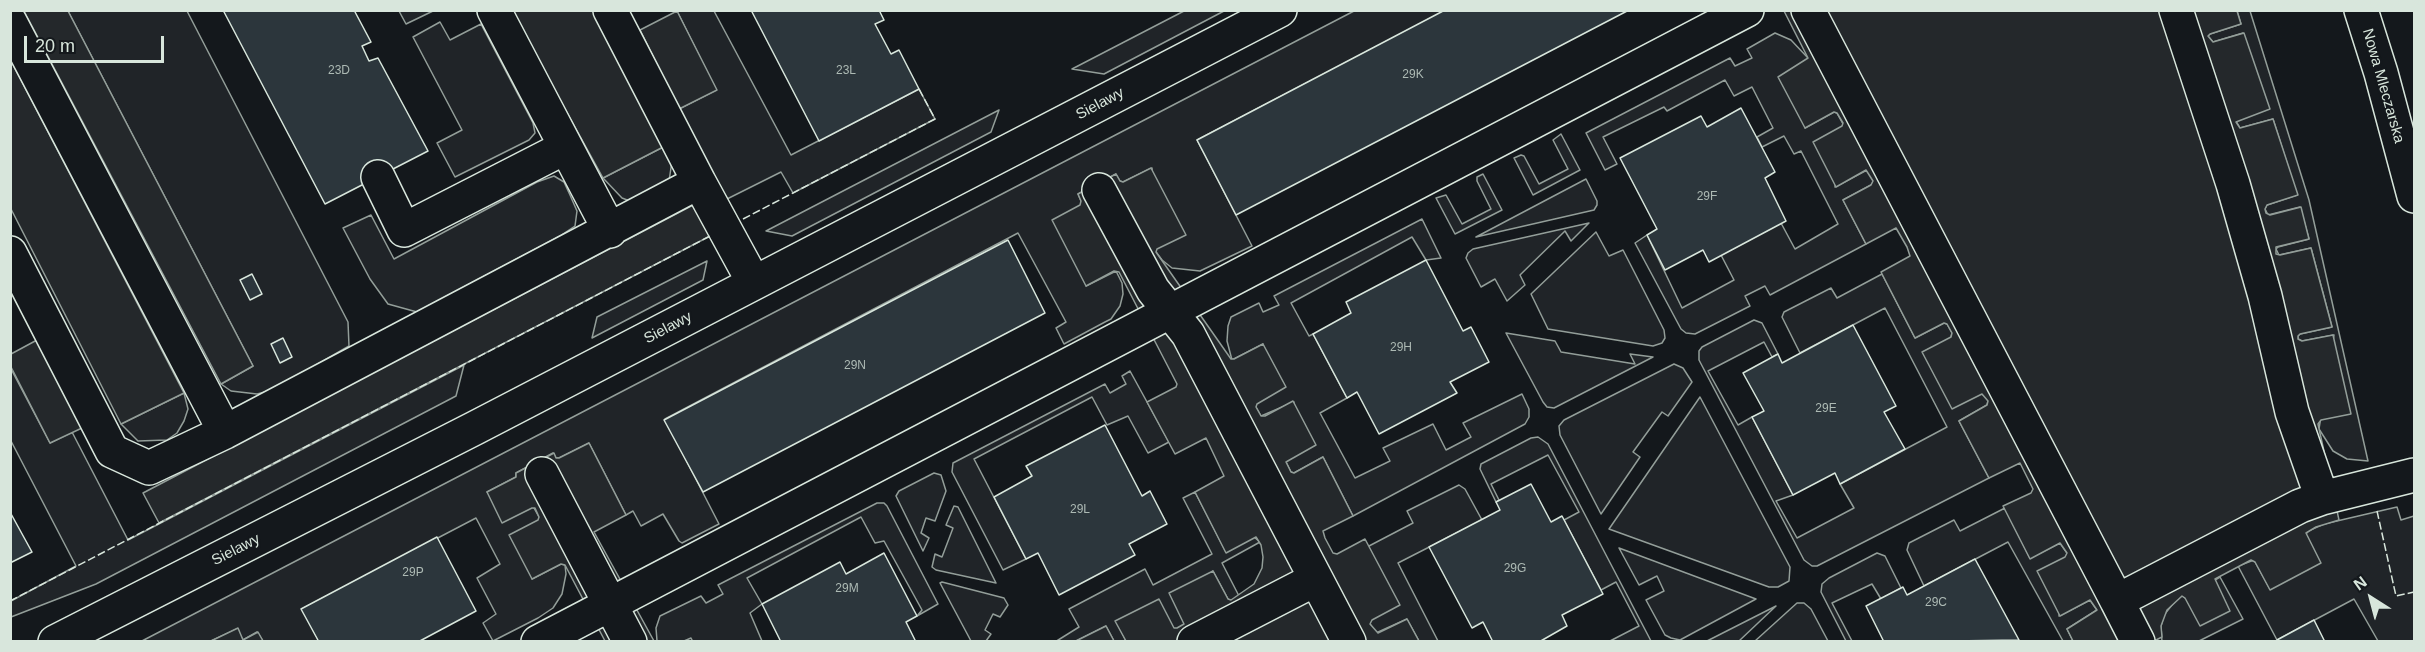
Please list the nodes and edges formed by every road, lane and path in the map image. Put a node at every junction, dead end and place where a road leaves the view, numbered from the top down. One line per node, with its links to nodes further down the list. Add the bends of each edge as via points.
1 (494, 10): 9 (street)
2 (610, 10): 11 (street)
3 (1280, 10): 16 (street, Sielawy)
4 (1747, 10): 17 (street)
5 (1808, 10): 23 (street)
6 (2176, 10): 21 (street, via 2233,184 2292,412)
7 (2361, 10): 13 (street, Nowa Mleczarska)
8 (10, 22): 18 (street)
9 (566, 147): 10 (street, via 404,230); 14 (street)
10 (378, 177)
11 (699, 182): 14 (street); 16 (street)
12 (1099, 190): 17 (street, via 1153,290)
13 (2415, 196)
14 (610, 231): 18 (street)
15 (10, 253): 18 (street, via 112,451 149,468)
16 (754, 283): 25 (street, Sielawy)
17 (1171, 312): 22 (street, via 1188,334); 24 (street)
18 (225, 432)
19 (542, 474): 24 (street)
20 (2415, 475): 21 (street)
21 (2322, 498): 23 (street)
22 (1316, 579): 28 (street); 29 (street)
23 (2117, 601): 30 (street)
24 (610, 604): 26 (street); 27 (street)
25 (55, 642)
26 (538, 642)
27 (630, 642)
28 (1194, 642)
29 (1349, 642)
30 (2138, 642)

